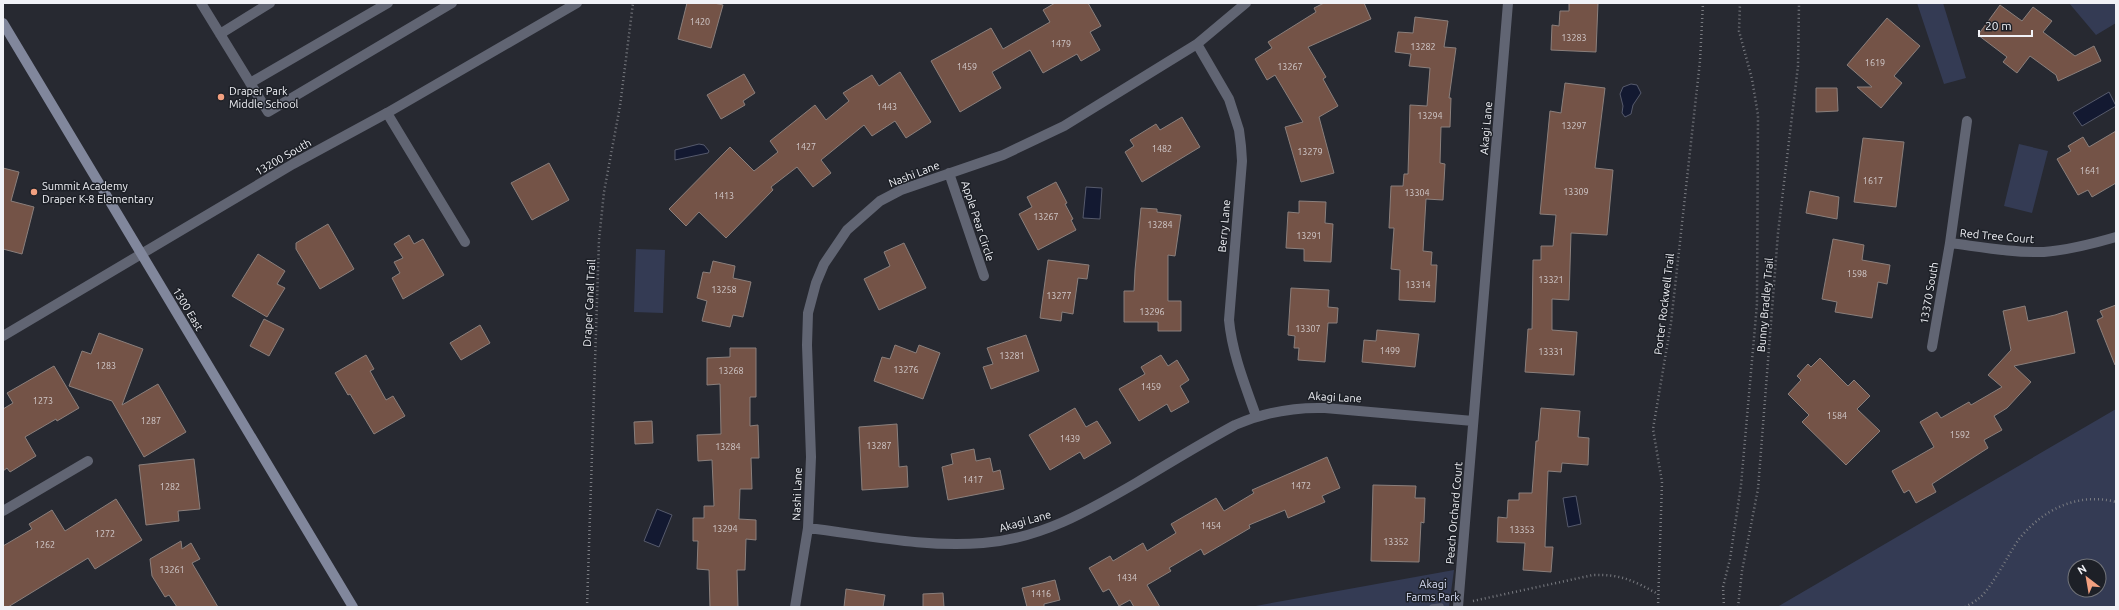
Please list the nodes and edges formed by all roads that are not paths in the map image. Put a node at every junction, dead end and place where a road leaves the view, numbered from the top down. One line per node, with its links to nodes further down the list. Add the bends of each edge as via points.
1 (201, 3): 9 (street)
2 (270, 3): 9 (street)
3 (388, 3): 11 (street)
4 (452, 3): 11 (street, via 268,112)
5 (577, 3): 12 (street, 13200 South)
6 (1246, 3): 10 (street, Nashi Lane)
7 (1508, 3): 23 (street, Akagi Lane)
8 (3, 23): 18 (main road, 1300 East)
9 (220, 34): 11 (street)
10 (1197, 44): 14 (street, Nashi Lane, via 1045,137 1003,155); 22 (street, Berry Lane, via 1222,84 1239,130 1242,161 1229,320 1235,354)
11 (250, 83)
12 (387, 113): 16 (street); 18 (street, 13200 South, via 293,164)
13 (1968, 121): 17 (street, Red Tree Court)
14 (949, 173): 19 (street, Apple Pear Circle); 26 (street, Nashi Lane, via 901,190 880,201 862,215 835,247 816,283 807,328 811,457)
15 (2116, 237): 17 (street, Red Tree Court, via 2044,252 2016,252)
16 (465, 242)
17 (1950, 243): 21 (street, 13370 South)
18 (141, 254): 20 (street, 13200 South); 28 (main road, 1300 East)
19 (984, 276)
20 (3, 336)
21 (1932, 348)
22 (1256, 416): 23 (street, Akagi Lane, via 1278,410 1317,408); 26 (street, Akagi Lane, via 1078,515 1048,529 1016,538 952,545)
23 (1473, 421): 27 (street, Peach Orchard Court)
24 (88, 461): 25 (street)
25 (3, 511)
26 (808, 528): 29 (street, Nashi Lane)
27 (1458, 606)
28 (354, 607)
29 (795, 607)

